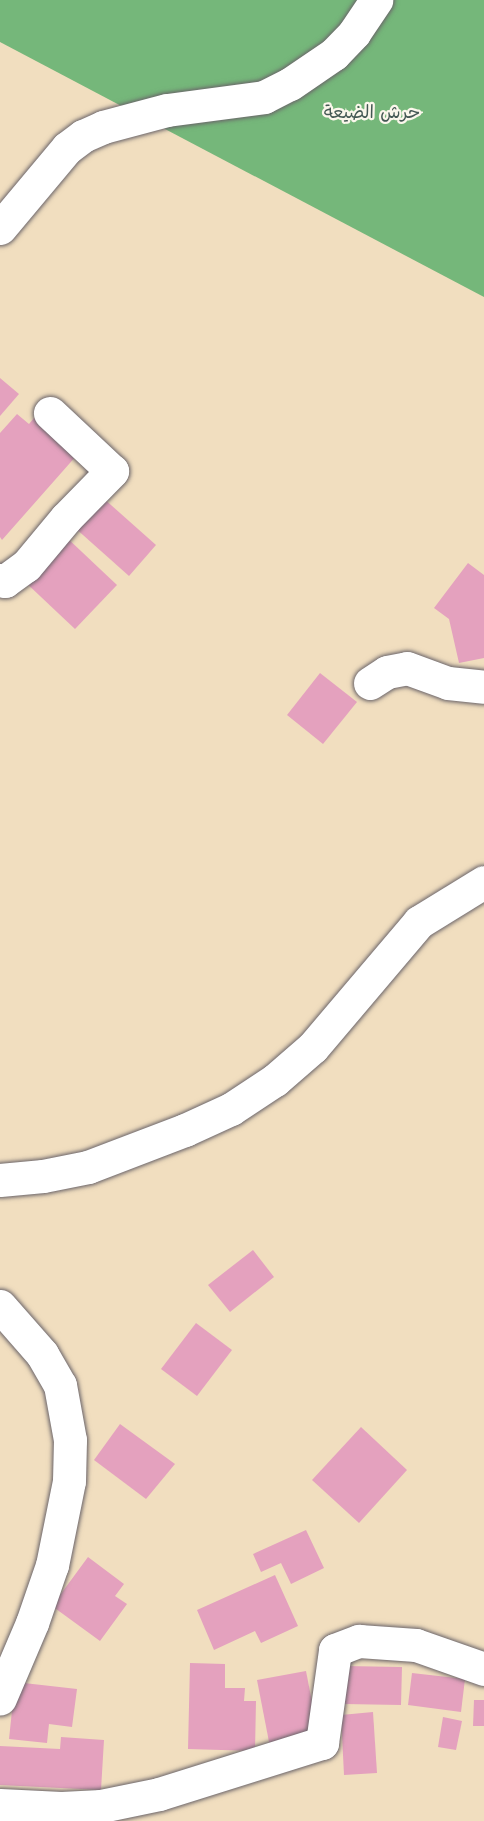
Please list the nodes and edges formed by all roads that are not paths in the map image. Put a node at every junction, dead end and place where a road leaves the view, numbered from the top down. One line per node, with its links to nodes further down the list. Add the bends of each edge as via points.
1 (376, 0): 2 (street, via 334,54 264,97 167,110 83,136 67,148)
2 (0, 228)
3 (50, 413): 4 (street, via 112,471 26,566 5,582)
4 (0, 580)
5 (370, 683): 6 (street, via 387,672 408,668 448,683)
6 (484, 687)
7 (484, 882): 8 (street, via 419,922 313,1047 275,1080 231,1109 88,1167)
8 (0, 1180)
9 (0, 1306): 11 (street, via 42,1354 60,1385 70,1440 69,1481 52,1565)
10 (484, 1669): 12 (street, via 416,1645 359,1641 335,1650 322,1743 159,1794 101,1806)
11 (0, 1698)
12 (0, 1805)

